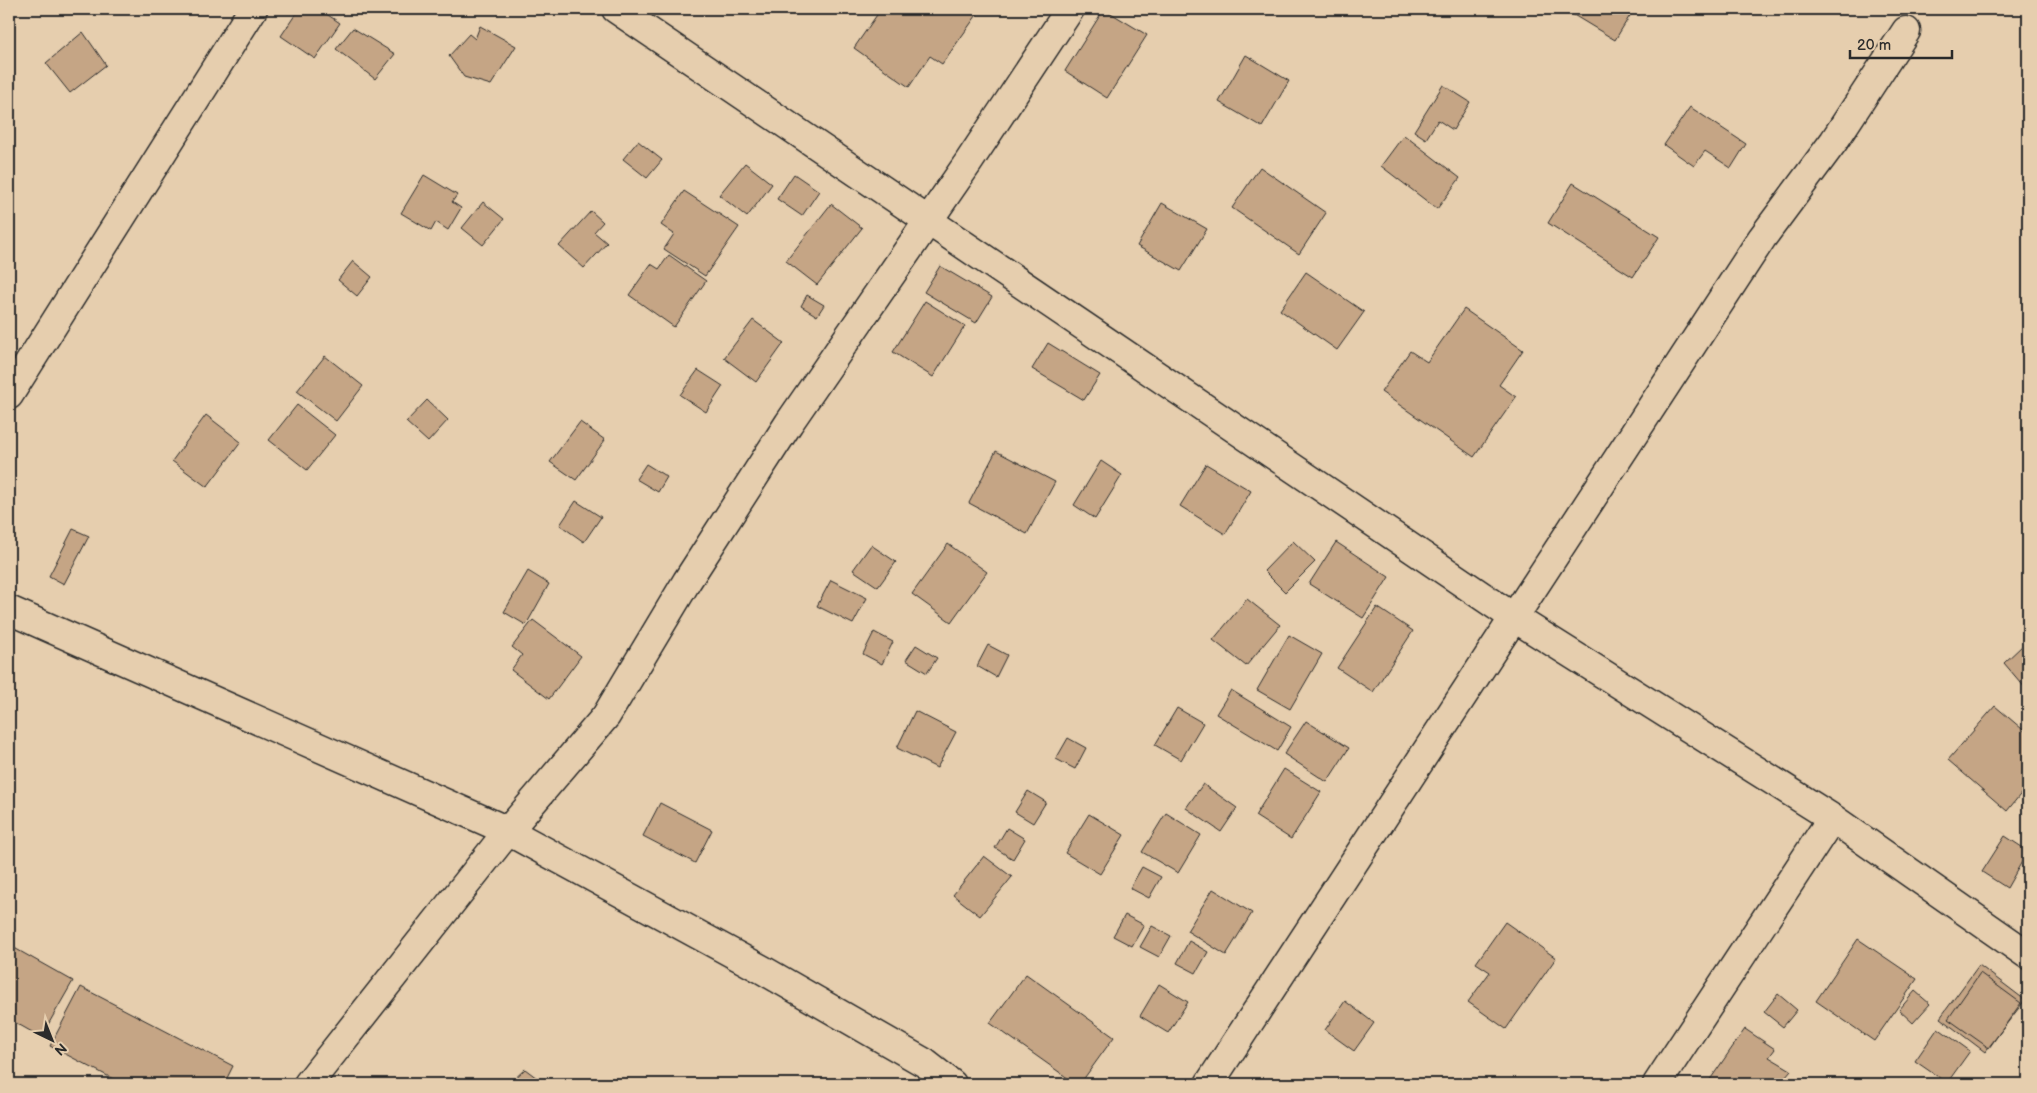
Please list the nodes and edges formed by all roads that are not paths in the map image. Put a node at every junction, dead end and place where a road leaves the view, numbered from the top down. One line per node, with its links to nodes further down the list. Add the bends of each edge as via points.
1 (253, 9): 6 (street)
2 (616, 9): 5 (street)
3 (1070, 9): 5 (street)
4 (1906, 31): 8 (street, via 1834,141 1762,238)
5 (929, 220): 8 (street); 10 (street, via 788,423 606,716)
6 (9, 395)
7 (9, 610): 10 (street)
8 (1513, 617): 9 (street); 14 (street)
9 (1832, 818): 11 (street); 15 (street)
10 (508, 831): 12 (street); 13 (street, via 771,975 925,1063)
11 (2028, 955)
12 (308, 1084)
13 (952, 1084)
14 (1209, 1084)
15 (1657, 1084)

